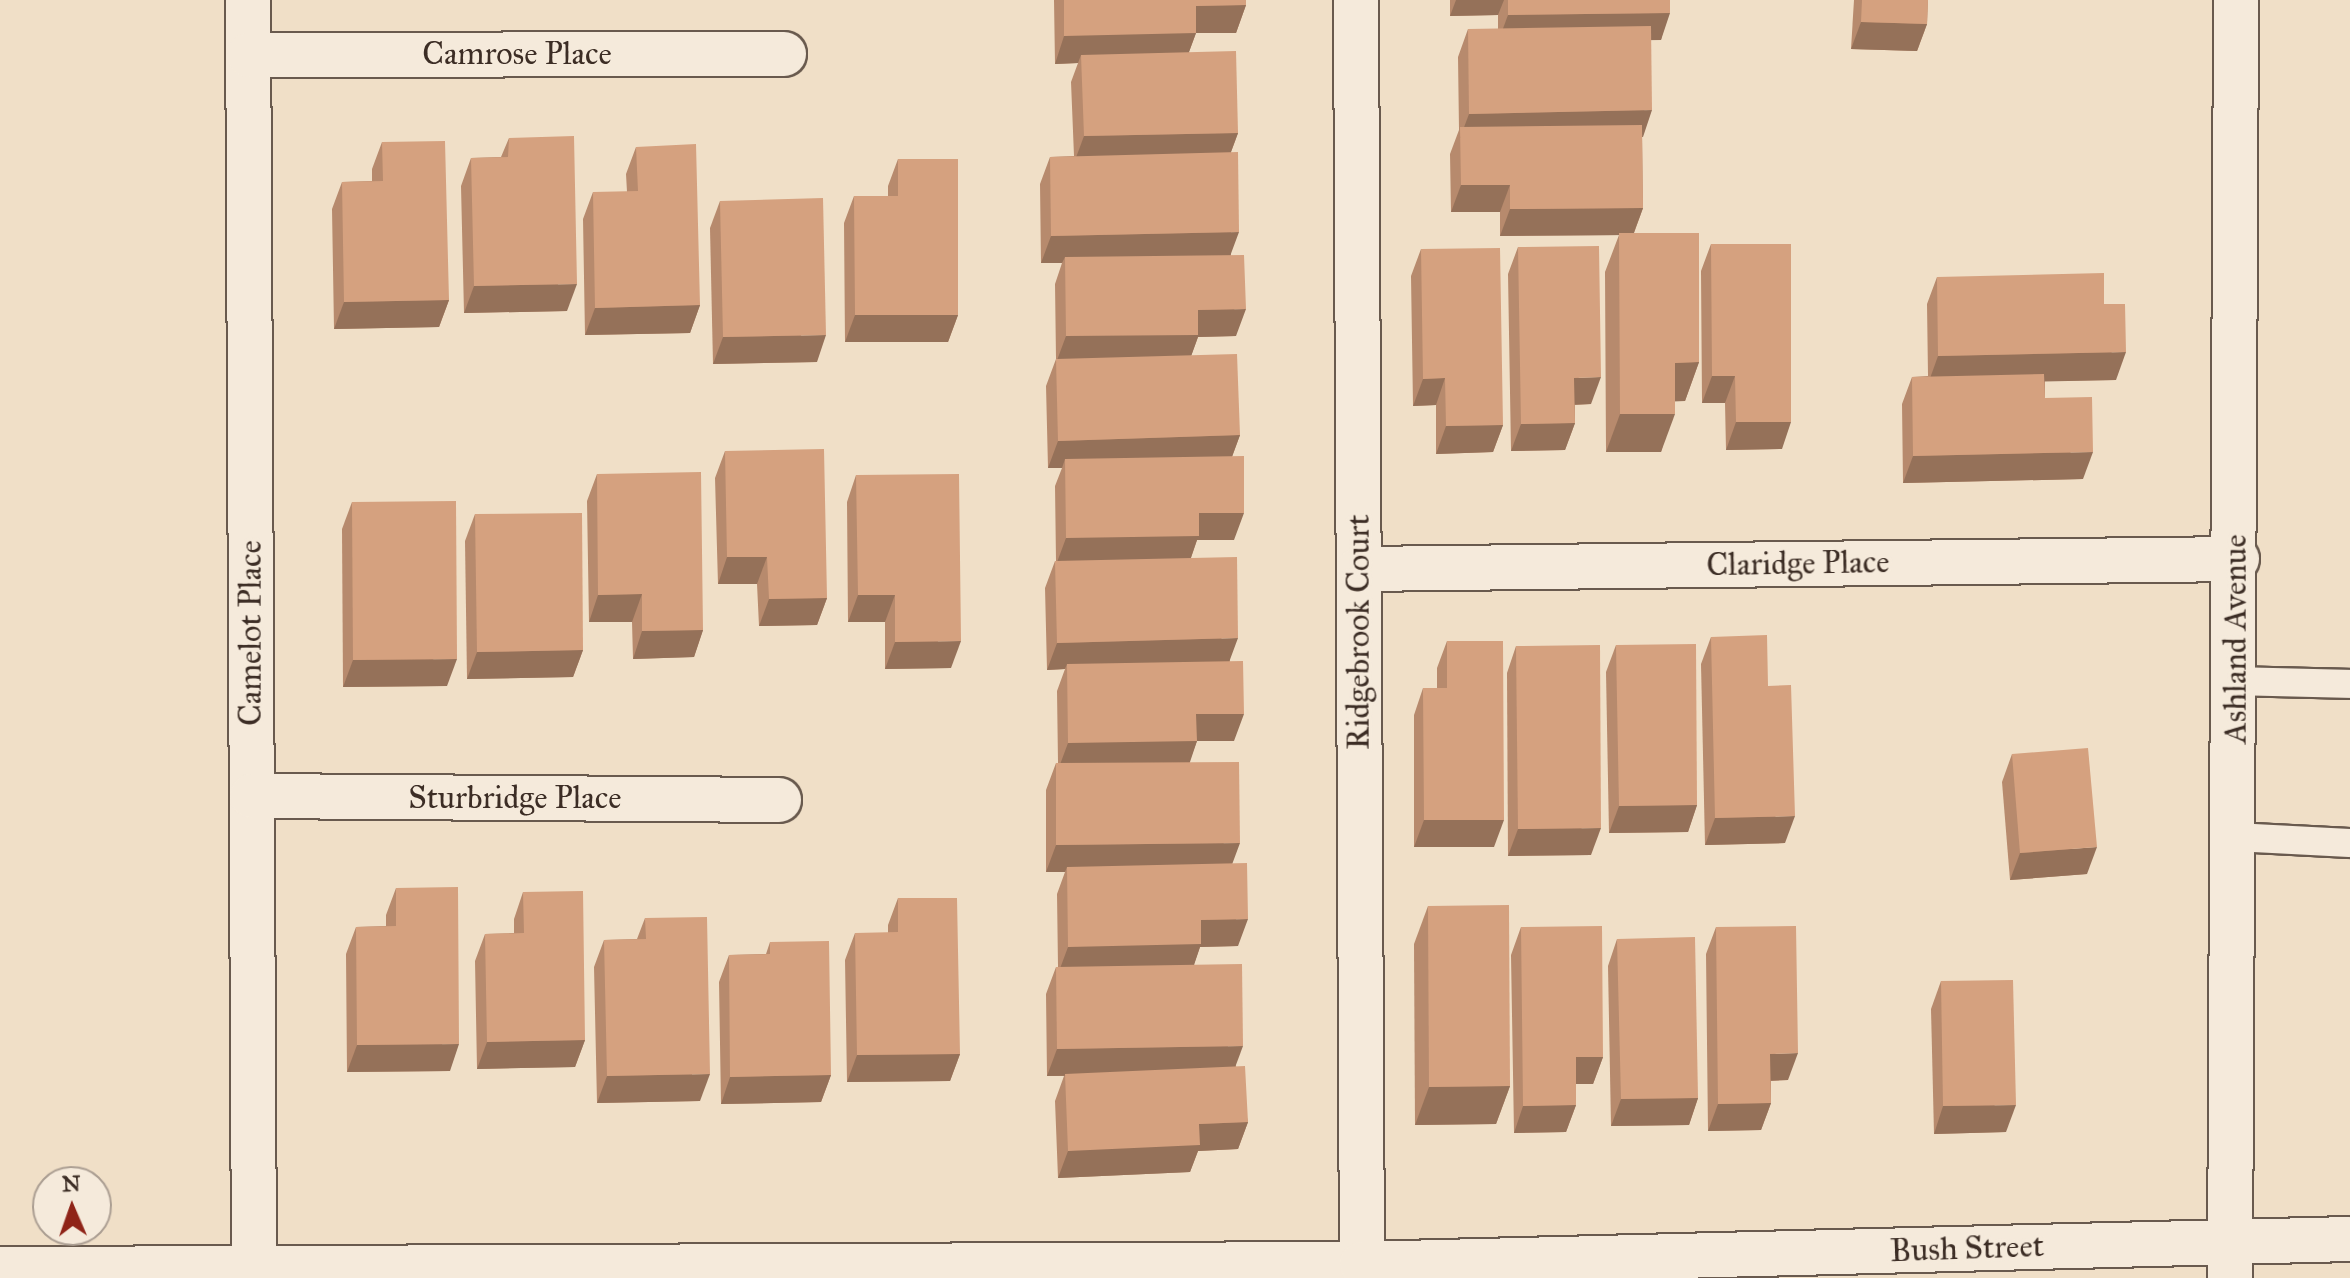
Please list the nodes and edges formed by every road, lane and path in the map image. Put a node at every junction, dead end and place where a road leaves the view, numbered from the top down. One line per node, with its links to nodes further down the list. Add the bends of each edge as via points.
1 (248, 0): 5 (street, Camelot Place)
2 (1356, 0): 7 (street, Ridgebrook Court)
3 (2236, 0): 6 (street, Ashland Avenue)
4 (784, 54): 5 (street, Camrose Place)
5 (249, 55): 10 (street, Camelot Place)
6 (2237, 559): 7 (street, Claridge Place); 8 (street, Ashland Avenue)
7 (1359, 569): 16 (street, Ridgebrook Court)
8 (2236, 681): 9 (lane); 12 (street, Ashland Avenue)
9 (2350, 684)
10 (252, 796): 11 (street, Sturbridge Place); 17 (street, Camelot Place)
11 (779, 800)
12 (2234, 837): 13 (lane); 15 (street, Ashland Avenue)
13 (2350, 843)
14 (2350, 1239): 15 (street, Bush Street)
15 (2230, 1260): 16 (street, Bush Street)
16 (1362, 1264): 17 (street, Bush Street)
17 (254, 1265): 18 (street, Bush Street)
18 (0, 1269)

